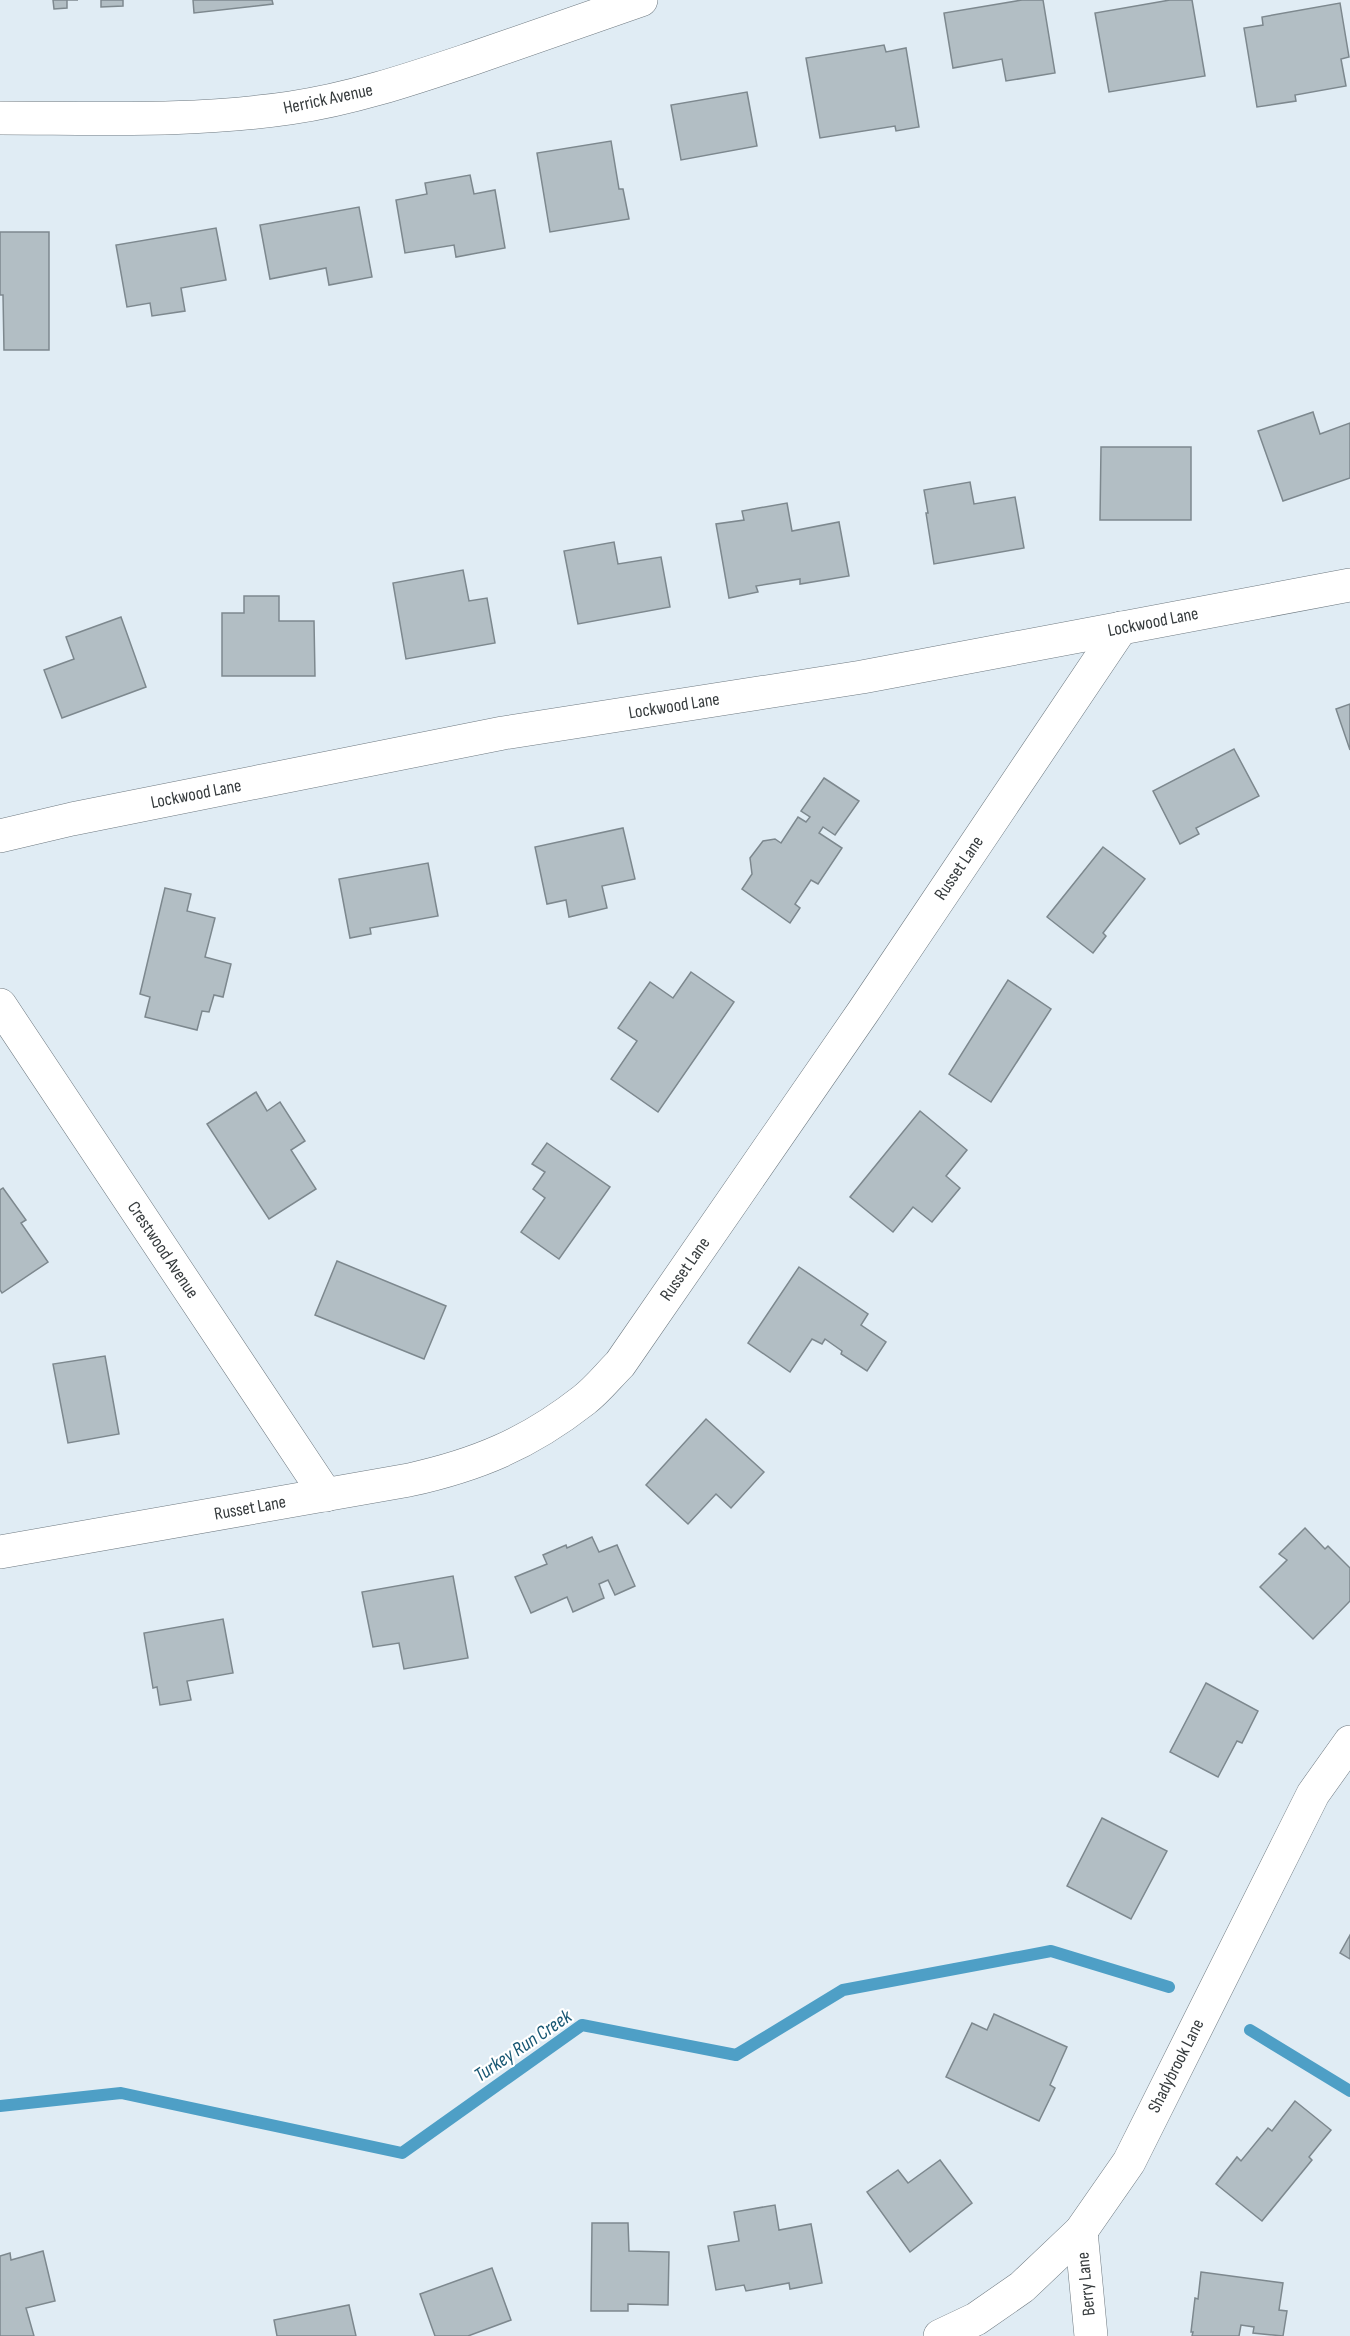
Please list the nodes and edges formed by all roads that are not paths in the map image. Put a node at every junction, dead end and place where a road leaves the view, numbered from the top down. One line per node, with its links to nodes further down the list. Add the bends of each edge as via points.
1 (641, 0): 2 (street, Herrick Avenue, via 404,82 292,108 150,118)
2 (0, 118)
3 (1350, 585): 4 (street, Lockwood Lane)
4 (1121, 628): 5 (street, Lockwood Lane, via 862,677 503,733); 7 (street, Russet Lane, via 620,1364 585,1399 502,1452 456,1470)
5 (0, 836)
6 (0, 1005): 7 (street, Crestwood Avenue)
7 (326, 1495): 8 (street, Russet Lane)
8 (0, 1552)
9 (1350, 1742): 10 (street, Shadybrook Lane, via 1313,1794 1129,2162)
10 (1081, 2231): 11 (street, Shadybrook Lane, via 1022,2288 976,2319); 12 (street, Berry Lane)
11 (940, 2336)
12 (1091, 2336)

